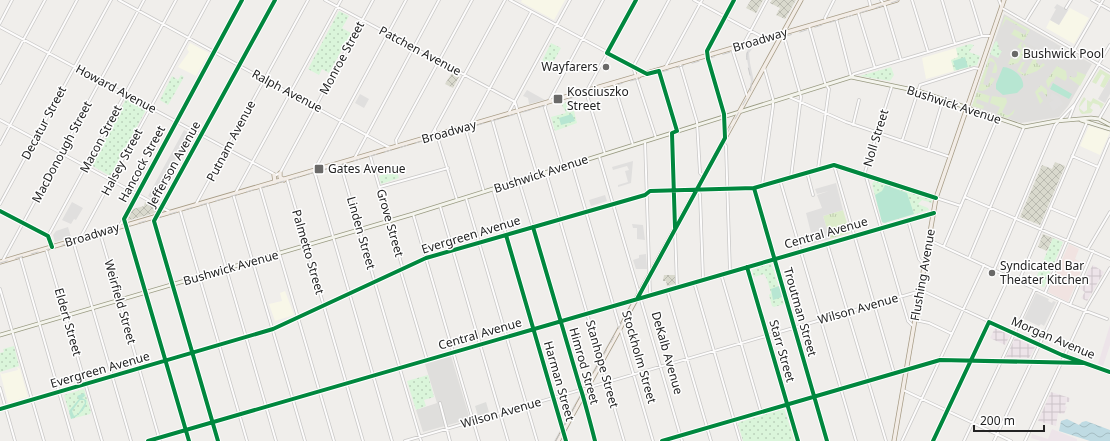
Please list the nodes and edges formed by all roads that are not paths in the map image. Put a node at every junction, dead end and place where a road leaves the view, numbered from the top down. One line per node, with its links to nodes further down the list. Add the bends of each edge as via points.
1 (12, 0): 58 (street)
2 (45, 0): 69 (street)
3 (77, 0): 80 (street)
4 (111, 0): 88 (street, Decatur Street)
5 (119, 0): 49 (street, Ralph Avenue)
6 (144, 0): 49 (street, MacDonough Street)
7 (176, 0): 59 (street, Macon Street)
8 (209, 0): 68 (street, Halsey Street)
9 (242, 0): 78 (street, Hancock Street)
10 (275, 0): 87 (street, Jefferson Avenue)
11 (308, 0): 100 (street, Putnam Avenue)
12 (325, 0): 45 (street, Patchen Avenue)
13 (341, 0): 45 (street)
14 (373, 0): 55 (street, Monroe Street)
15 (406, 0): 65 (street)
16 (439, 0): 75 (street)
17 (472, 0): 84 (street)
18 (505, 0): 97 (street)
19 (510, 0): 51 (street)
20 (570, 0): 60 (street)
21 (603, 0): 70 (street)
22 (636, 0): 81 (street)
23 (669, 0): 89 (street)
24 (694, 0): 42 (street)
25 (702, 0): 42 (street)
26 (734, 0): 53 (street)
27 (767, 0): 63 (street)
28 (801, 0): 64 (main road)
29 (834, 0): 56 (street, via 825,18)
30 (869, 0): 46 (street)
31 (881, 0): 43 (street)
32 (897, 0): 43 (main road, Broadway)
33 (912, 0): 79 (street)
34 (942, 0): 72 (street)
35 (971, 0): 66 (street)
36 (999, 0): 47 (street)
37 (1004, 0): 47 (main road, Flushing Avenue)
38 (1039, 0): 57 (street)
39 (1071, 0): 48 (street)
40 (1092, 0): 44 (street)
41 (1103, 0): 44 (street)
42 (700, 3): 53 (street); 92 (street)
43 (884, 4): 46 (main road, Broadway); 83 (street)
44 (1100, 5): 50 (street); 77 (street)
45 (337, 6): 55 (street, Patchen Avenue); 109 (street)
46 (871, 8): 52 (main road, Broadway)
47 (1002, 8): 57 (street); 67 (main road, Flushing Avenue)
48 (1066, 8)
49 (138, 10): 59 (street, Ralph Avenue); 101 (street, MacDonough Street)
50 (1110, 10)
51 (531, 12): 60 (street); 106 (street)
52 (858, 12): 54 (main road, Broadway); 91 (street)
53 (725, 17): 63 (street); 82 (street, via 707,51)
54 (836, 18): 56 (main road, Broadway); 99 (street)
55 (362, 20): 65 (street, Patchen Avenue); 124 (street, Monroe Street)
56 (826, 21): 61 (main road, Broadway)
57 (1026, 22): 77 (street)
58 (0, 23)
59 (163, 24): 68 (street, Ralph Avenue); 110 (street, Macon Street)
60 (556, 25): 70 (street); 119 (street)
61 (809, 25): 64 (main road, Broadway); 104 (street)
62 (0, 27): 69 (street, Howard Avenue)
63 (751, 30): 71 (street); 74 (street)
64 (783, 33): 71 (main road, Broadway); 90 (main road); 111 (street)
65 (388, 34): 75 (street, Patchen Avenue); 137 (street)
66 (982, 36): 67 (street); 72 (street)
67 (991, 36): 93 (main road, Flushing Avenue)
68 (188, 38): 78 (street, Ralph Avenue); 125 (street, Halsey Street)
69 (24, 39): 80 (street, Howard Avenue); 102 (street)
70 (582, 39): 81 (street); 112 (street)
71 (765, 39): 74 (main road, Broadway)
72 (955, 44): 79 (street)
73 (1110, 45): 86 (street)
74 (742, 46): 76 (main road, Broadway)
75 (413, 48): 84 (street, Patchen Avenue); 154 (street)
76 (732, 49): 82 (main road, Broadway); 114 (street)
77 (1074, 50): 86 (street)
78 (214, 52): 87 (street, Ralph Avenue); 141 (street, Hancock Street)
79 (928, 52): 83 (street)
80 (49, 53): 88 (street, Howard Avenue); 143 (street)
81 (607, 53): 89 (street); 108 (street)
82 (707, 56): 85 (main road, Broadway); 131 (street)
83 (901, 60): 91 (street)
84 (439, 61): 97 (street, Patchen Avenue); 167 (street, via 396,140)
85 (680, 64): 92 (main road, Broadway); 144 (street)
86 (1098, 64): 95 (street); 123 (street)
87 (239, 65): 100 (street, Ralph Avenue); 155 (street, Jefferson Avenue)
88 (74, 67): 101 (street, Howard Avenue); 160 (street, Decatur Street)
89 (633, 67): 96 (street); 98 (main road, via 638,71)
90 (764, 67): 114 (main road); 120 (street)
91 (875, 68): 99 (street)
92 (665, 69): 94 (main road, Broadway)
93 (980, 69): 107 (street, via 974,68 922,84); 126 (main road, Flushing Avenue)
94 (659, 70): 96 (main road, Broadway); 151 (street)
95 (1110, 71)
96 (647, 74): 98 (main road, Broadway)
97 (464, 75): 106 (street, Patchen Avenue); 149 (street)
98 (638, 77): 103 (main road, Broadway); 158 (street)
99 (851, 77): 104 (main road, Bushwick Avenue); 105 (main road, Bushwick Avenue)
100 (265, 79): 109 (street, Ralph Avenue); 168 (street, Putnam Avenue)
101 (100, 81): 110 (street, Howard Avenue); 171 (street, MacDonough Street)
102 (0, 83)
103 (614, 84): 108 (main road, Broadway); 166 (street)
104 (827, 86): 111 (main road, Bushwick Avenue); 129 (street, via 829,89)
105 (892, 86): 107 (main road, Bushwick Avenue); 153 (street, Noll Street)
106 (490, 88): 119 (street, Patchen Avenue); 132 (street)
107 (918, 91): 116 (main road, Bushwick Avenue); 162 (street)
108 (586, 92): 118 (main road, Broadway); 173 (street)
109 (290, 93): 124 (street, Ralph Avenue); 180 (street)
110 (126, 94): 125 (street, Howard Avenue); 184 (street, Macon Street)
111 (800, 94): 113 (main road, Bushwick Avenue); 121 (street)
112 (551, 97): 118 (street); 122 (street)
113 (789, 97): 120 (main road, Bushwick Avenue); 121 (street)
114 (747, 98): 128 (main road)
115 (859, 100): 145 (street)
116 (943, 100): 126 (main road, Bushwick Avenue); 170 (street)
117 (1110, 100): 135 (street)
118 (554, 101): 122 (main road, Broadway)
119 (515, 102): 127 (street); 130 (street)
120 (773, 102): 128 (main road, Bushwick Avenue); 205 (street)
121 (801, 102): 129 (street); 197 (street)
122 (547, 103): 127 (main road, Broadway); 185 (street, via 544,108)
123 (1075, 104): 138 (street); 140 (street)
124 (316, 106): 137 (street, Ralph Avenue); 192 (street, Monroe Street)
125 (151, 108): 141 (street, Howard Avenue); 199 (street, Halsey Street)
126 (966, 108): 134 (main road, Bushwick Avenue); 178 (main road, Flushing Avenue)
127 (519, 112): 130 (main road, Broadway); 195 (street)
128 (739, 112): 131 (main road, Bushwick Avenue); 159 (main road)
129 (826, 113): 145 (street); 188 (street)
130 (508, 115): 133 (main road, Broadway)
131 (724, 117): 144 (main road, Bushwick Avenue); 159 (street)
132 (474, 118): 142 (street); 147 (street)
133 (492, 119): 142 (main road, Broadway); 203 (street)
134 (997, 119): 148 (main road, Bushwick Avenue); 220 (street)
135 (1099, 119): 139 (main road, Bushwick Avenue); 146 (main road, Bushwick Avenue)
136 (0, 120): 143 (street)
137 (341, 120): 154 (street, Ralph Avenue); 189 (street)
138 (1069, 120): 139 (main road, Bushwick Avenue); 140 (main road, Bushwick Avenue)
139 (1088, 120): 150 (main road, Bushwick Avenue); 176 (street)
140 (1059, 121): 148 (main road, Bushwick Avenue); 243 (street, via 1055,125)
141 (176, 122): 155 (street, Howard Avenue); 216 (street, Hancock Street)
142 (476, 124): 147 (main road, Broadway)
143 (10, 125): 160 (street); 165 (street)
144 (698, 125): 151 (main road, Bushwick Avenue); 196 (street, via 700,173)
145 (853, 125): 153 (street)
146 (1110, 125)
147 (467, 126): 156 (main road, Broadway); 214 (street)
148 (1024, 127): 231 (street)
149 (435, 128): 156 (street); 157 (street)
150 (1110, 128)
151 (677, 131): 152 (main road, Bushwick Avenue)
152 (672, 133): 158 (main road, Bushwick Avenue); 212 (street)
153 (878, 133): 162 (street); 193 (street, Noll Street)
154 (367, 134): 169 (street, Ralph Avenue); 172 (street)
155 (201, 135): 168 (street, Howard Avenue); 230 (street, Jefferson Avenue)
156 (438, 135): 157 (main road, Broadway); 187 (street)
157 (430, 137): 167 (main road, Broadway)
158 (656, 138): 163 (main road, Bushwick Avenue)
159 (726, 138): 164 (main road)
160 (35, 139): 171 (street); 225 (street, Decatur Street)
161 (1110, 139): 186 (street)
162 (902, 141): 170 (street)
163 (645, 142): 166 (main road, Bushwick Avenue); 215 (street)
164 (723, 142): 196 (main road); 210 (street, via 726,146)
165 (0, 144)
166 (633, 145): 173 (main road, Bushwick Avenue)
167 (397, 147): 169 (main road, Broadway)
168 (227, 149): 180 (street, Howard Avenue); 219 (street, Putnam Avenue)
169 (391, 149): 174 (main road, Broadway)
170 (928, 150): 178 (street)
171 (61, 153): 184 (street); 247 (street, MacDonough Street)
172 (356, 154): 177 (street); 179 (street)
173 (605, 154): 175 (main road, Bushwick Avenue)
174 (370, 155): 177 (main road, Broadway); 207 (street, Grove Street)
175 (599, 156): 182 (main road, Bushwick Avenue); 226 (street, DeKalb Avenue)
176 (1072, 156): 186 (street); 232 (street)
177 (361, 157): 179 (main road, Broadway)
178 (950, 157): 222 (main road, Flushing Avenue)
179 (353, 160): 181 (main road, Broadway)
180 (252, 163): 194 (street, Howard Avenue); 204 (street)
181 (340, 163): 189 (main road, Broadway); 253 (street, Linden Street)
182 (572, 164): 185 (main road, Bushwick Avenue); 236 (street, Stockholm Street)
183 (834, 165): 188 (street, Evergreen Avenue); 193 (street, Evergreen Avenue); 258 (street)
184 (86, 167): 199 (street); 257 (street, Macon Street)
185 (563, 167): 190 (main road, Bushwick Avenue)
186 (1098, 167): 244 (street)
187 (448, 168): 207 (street); 223 (street)
188 (818, 169): 191 (street, Evergreen Avenue)
189 (315, 170): 198 (main road, Broadway); 259 (street)
190 (546, 172): 195 (main road, Bushwick Avenue); 242 (street, Stanhope Street)
191 (807, 172): 197 (street, Evergreen Avenue); 218 (street)
192 (280, 173): 194 (street); 198 (main road, via 280,177)
193 (866, 174): 222 (street, Evergreen Avenue); 251 (street, Noll Street)
194 (274, 175): 202 (main road)
195 (537, 175): 201 (main road, Bushwick Avenue)
196 (704, 177): 211 (main road)
197 (791, 177): 200 (street, Evergreen Avenue)
198 (285, 179): 202 (main road, Broadway); 266 (street, Palmetto Street)
199 (112, 180): 216 (street); 260 (street, Halsey Street)
200 (780, 180): 205 (street, Evergreen Avenue); 272 (street)
201 (519, 181): 203 (main road, Bushwick Avenue); 249 (street, Himrod Street)
202 (275, 182): 206 (main road, Broadway)
203 (510, 184): 209 (main road, Bushwick Avenue)
204 (240, 185): 213 (street); 217 (street)
205 (762, 185): 208 (street, Evergreen Avenue)
206 (260, 187): 213 (main road, Broadway); 274 (street)
207 (379, 187): 246 (street, Grove Street)
208 (754, 188): 210 (street, Evergreen Avenue); 280 (street, Troutman Street)
209 (493, 189): 214 (main road, Bushwick Avenue); 256 (street, Harman Street)
210 (727, 189): 211 (street, Evergreen Avenue); 291 (street)
211 (697, 190): 212 (street, Evergreen Avenue); 252 (main road); 296 (street, via 700,194)
212 (674, 191): 215 (street, Evergreen Avenue); 252 (street)
213 (242, 192): 217 (main road, Broadway)
214 (484, 192): 221 (main road, Bushwick Avenue)
215 (647, 193): 226 (street, Evergreen Avenue); 293 (street)
216 (137, 194): 230 (street); 241 (street, Hancock Street)
217 (234, 194): 224 (main road, Broadway); 282 (street)
218 (813, 195)
219 (201, 197): 224 (street); 227 (street, Putnam Avenue)
220 (964, 197): 229 (street); 231 (street)
221 (466, 198): 223 (main road, Bushwick Avenue); 264 (street)
222 (936, 198): 229 (street, Evergreen Avenue); 237 (main road, Flushing Avenue)
223 (458, 200): 228 (main road, Bushwick Avenue)
224 (205, 202): 227 (main road, Broadway); 288 (street)
225 (0, 204)
226 (613, 204): 236 (street, Evergreen Avenue); 311 (street, DeKalb Avenue)
227 (195, 205): 233 (main road, Broadway)
228 (440, 206): 239 (main road, Bushwick Avenue); 271 (street)
229 (961, 206): 267 (street)
230 (162, 207): 235 (street); 240 (street, Jefferson Avenue)
231 (990, 208): 243 (street); 279 (street)
232 (1050, 208): 244 (street); 254 (street)
233 (180, 210): 235 (main road, Broadway); 294 (street)
234 (0, 211): 247 (street)
235 (171, 212): 240 (main road, Broadway)
236 (586, 212): 242 (street, Evergreen Avenue); 317 (street, Stockholm Street)
237 (934, 212): 245 (street, Central Avenue); 261 (main road, Flushing Avenue)
238 (1110, 212): 270 (street)
239 (414, 214): 246 (main road, Bushwick Avenue); 278 (street)
240 (156, 217): 248 (main road, Broadway); 300 (street, Jefferson Avenue, via 154,220)
241 (124, 219): 248 (street, Hancock Street); 250 (street, Hancock Street)
242 (560, 219): 249 (street, Evergreen Avenue); 324 (street, Stanhope Street)
243 (1016, 219): 254 (street); 290 (street)
244 (1076, 219): 262 (street)
245 (908, 220): 251 (street, Central Avenue); 284 (street, via 919,259)
246 (389, 222): 253 (main road, Bushwick Avenue); 289 (street, Grove Street)
247 (23, 223): 257 (street); 283 (street, MacDonough Street)
248 (126, 225): 250 (main road, Broadway); 305 (street, Hancock Street)
249 (533, 227): 256 (street, Evergreen Avenue); 330 (street, Himrod Street)
250 (118, 228): 255 (main road, Broadway)
251 (881, 228): 258 (street, Central Avenue); 312 (street, Noll Street)
252 (675, 229): 293 (main road); 301 (street)
253 (360, 230): 259 (main road, Bushwick Avenue); 299 (street, Linden Street)
254 (1042, 230): 262 (street); 298 (street)
255 (100, 233): 260 (main road, Broadway); 314 (street, Weirfield Street)
256 (506, 235): 264 (street, Evergreen Avenue); 336 (street, Harman Street)
257 (48, 236): 268 (street)
258 (854, 236): 265 (street, Central Avenue); 316 (street)
259 (333, 238): 266 (main road, Bushwick Avenue); 308 (street)
260 (80, 239): 263 (main road, Broadway)
261 (929, 240): 267 (street); 284 (main road, Flushing Avenue)
262 (1067, 240): 270 (street); 307 (street)
263 (73, 241): 268 (main road, Broadway); 320 (street)
264 (480, 242): 271 (street, Evergreen Avenue); 343 (street)
265 (828, 243): 272 (street, Central Avenue); 322 (street)
266 (306, 246): 274 (main road, Bushwick Avenue); 319 (street, Palmetto Street)
267 (944, 246): 275 (street)
268 (52, 247): 269 (main road, Broadway)
269 (46, 249): 276 (main road, Broadway); 325 (street, Eldert Street)
270 (1088, 249): 273 (street)
271 (453, 250): 278 (street, Evergreen Avenue); 346 (street)
272 (801, 251): 280 (street, Central Avenue); 328 (street)
273 (1093, 251): 281 (street); 318 (street)
274 (280, 253): 282 (main road, Bushwick Avenue); 326 (street)
275 (959, 253): 277 (street); 279 (street)
276 (20, 256): 283 (main road, Broadway); 332 (street)
277 (958, 256)
278 (426, 258): 289 (street, Evergreen Avenue); 350 (street)
279 (969, 258): 285 (street)
280 (774, 259): 286 (street, Central Avenue); 335 (street, Troutman Street)
281 (1110, 259)
282 (253, 261): 288 (main road, Bushwick Avenue); 337 (street)
283 (1, 262)
284 (924, 264): 306 (main road, Flushing Avenue)
285 (984, 265): 290 (street); 321 (street)
286 (747, 267): 291 (street, Central Avenue); 342 (street, Starr Street)
287 (1110, 268): 323 (street)
288 (226, 269): 294 (main road, Bushwick Avenue); 344 (street)
289 (402, 269): 299 (street, Evergreen Avenue); 354 (street, Grove Street)
290 (994, 270): 295 (street)
291 (730, 272): 292 (street, Central Avenue)
292 (721, 274): 296 (street, Central Avenue); 345 (street)
293 (650, 276): 309 (street); 311 (main road)
294 (200, 277): 300 (main road, Bushwick Avenue); 348 (street)
295 (1009, 277): 298 (street); 331 (street)
296 (703, 279): 297 (street, Central Avenue)
297 (694, 282): 301 (street, Central Avenue); 349 (street)
298 (1019, 282): 303 (street)
299 (375, 283): 308 (street, Evergreen Avenue); 364 (street, Linden Street)
300 (173, 284): 305 (main road, Bushwick Avenue); 351 (street, Jefferson Avenue)
301 (677, 287): 304 (street, Central Avenue)
302 (0, 289): 338 (street)
303 (1035, 289): 307 (street); 339 (street)
304 (667, 290): 309 (street, Central Avenue); 353 (street)
305 (146, 292): 314 (main road, Bushwick Avenue); 357 (street, Hancock Street)
306 (920, 292): 312 (street, Wilson Avenue); 313 (street, Morgan Avenue); 329 (main road, Flushing Avenue)
307 (1045, 294): 315 (street)
308 (350, 295): 319 (street, Evergreen Avenue); 370 (street)
309 (650, 295): 311 (street, Central Avenue)
310 (940, 295): 313 (street)
311 (639, 297): 317 (street, Central Avenue); 334 (main road); 363 (street, DeKalb Avenue)
312 (901, 297): 316 (street, Wilson Avenue); 333 (street, Noll Street, via 908,321)
313 (938, 298): 321 (street, Morgan Avenue)
314 (119, 300): 320 (main road, Bushwick Avenue); 365 (street, Weirfield Street)
315 (1060, 301): 318 (street); 347 (street)
316 (874, 304): 322 (street, Wilson Avenue); 368 (street)
317 (614, 305): 324 (street, Central Avenue); 334 (street, Stockholm Street)
318 (1070, 305): 323 (street)
319 (324, 307): 326 (street, Evergreen Avenue); 374 (street, Palmetto Street)
320 (93, 308): 325 (main road, Bushwick Avenue); 371 (street)
321 (963, 310): 331 (street, Morgan Avenue); 340 (street)
322 (848, 312): 328 (street, Wilson Avenue); 372 (street)
323 (1085, 312): 327 (street); 352 (street)
324 (587, 313): 330 (street, Central Avenue); 359 (street, Stanhope Street)
325 (66, 316): 332 (main road, Bushwick Avenue); 375 (street, Eldert Street)
326 (298, 318): 337 (street, Evergreen Avenue); 381 (street)
327 (1108, 319)
328 (821, 320): 335 (street, Wilson Avenue); 378 (street)
329 (915, 320): 333 (main road, Flushing Avenue); 340 (street, via 929,323)
330 (560, 321): 336 (street, Central Avenue); 379 (street, Himrod Street)
331 (989, 322): 339 (street, Morgan Avenue); 356 (street)
332 (39, 323): 338 (main road, Bushwick Avenue); 382 (street)
333 (914, 326): 366 (main road, Flushing Avenue)
334 (620, 328): 359 (main road); 369 (street, Stockholm Street)
335 (794, 328): 342 (street, Wilson Avenue); 384 (street, Troutman Street)
336 (534, 329): 343 (street, Central Avenue); 385 (street, Harman Street)
337 (273, 330): 344 (street, Evergreen Avenue); 386 (street)
338 (12, 331): 341 (main road, Bushwick Avenue); 388 (street)
339 (1014, 333): 347 (street, Morgan Avenue); 358 (street)
340 (952, 334): 355 (street)
341 (0, 335)
342 (767, 335): 345 (street, Wilson Avenue); 390 (street, Starr Street)
343 (507, 337): 346 (street, Central Avenue); 391 (street)
344 (246, 338): 348 (street, Evergreen Avenue); 392 (street)
345 (741, 343): 349 (street, Wilson Avenue); 396 (street)
346 (480, 344): 350 (street, Central Avenue); 397 (street)
347 (1039, 345): 352 (street, Morgan Avenue); 360 (street)
348 (220, 346): 351 (street, Evergreen Avenue); 398 (street)
349 (714, 351): 353 (street, Wilson Avenue); 399 (street)
350 (453, 352): 354 (street, Central Avenue); 400 (street)
351 (193, 353): 357 (street, Evergreen Avenue); 401 (street, Jefferson Avenue)
352 (1065, 356): 361 (street); 362 (street, Morgan Avenue)
353 (687, 359): 363 (street, Wilson Avenue); 403 (street)
354 (427, 360): 364 (street, Central Avenue)
355 (940, 360): 356 (street); 366 (street); 387 (street)
356 (971, 360): 358 (street); 395 (street)
357 (166, 361): 365 (street, Evergreen Avenue); 405 (street, Hancock Street)
358 (1001, 361): 360 (street); 402 (street)
359 (601, 362): 373 (street, Stanhope Street); 377 (main road)
360 (1031, 362): 361 (street); 407 (street)
361 (1062, 363): 362 (street); 451 (street)
362 (1084, 363): 367 (street, Morgan Avenue)
363 (661, 366): 369 (street, Wilson Avenue); 408 (street, DeKalb Avenue)
364 (400, 368): 370 (street, Central Avenue); 409 (street, Linden Street)
365 (139, 369): 371 (street, Evergreen Avenue); 410 (street, Weirfield Street)
366 (906, 370): 368 (street); 380 (main road, Flushing Avenue)
367 (1110, 372)
368 (894, 373): 372 (street)
369 (634, 374): 373 (street, Wilson Avenue); 436 (street, Stockholm Street)
370 (373, 376): 374 (street, Central Avenue); 425 (street)
371 (113, 377): 375 (street, Evergreen Avenue); 415 (street)
372 (868, 381): 378 (street); 444 (street)
373 (607, 382): 377 (street, Wilson Avenue); 435 (street, Stanhope Street)
374 (346, 383): 381 (street, Central Avenue); 424 (street, Palmetto Street)
375 (86, 384): 382 (street, Evergreen Avenue); 414 (street, Eldert Street)
376 (0, 388): 393 (street)
377 (587, 388): 379 (street, Wilson Avenue); 383 (main road)
378 (841, 389): 384 (street); 443 (street)
379 (582, 390): 383 (street, Himrod Street); 385 (street, Wilson Avenue)
380 (903, 390): 387 (street); 445 (main road, Flushing Avenue)
381 (320, 391): 386 (street, Central Avenue); 423 (street)
382 (59, 392): 388 (street, Evergreen Avenue); 413 (street)
383 (583, 396): 406 (main road); 434 (street, Himrod Street)
384 (814, 397): 390 (street); 442 (street, Troutman Street)
385 (554, 398): 391 (street, Wilson Avenue); 406 (street, Harman Street)
386 (293, 399): 392 (street, Central Avenue); 422 (street)
387 (922, 399): 395 (street); 446 (street)
388 (32, 400): 393 (street, Evergreen Avenue); 412 (street)
389 (440, 403): 404 (street)
390 (788, 404): 396 (street); 441 (street, Starr Street)
391 (527, 405): 397 (street, Wilson Avenue); 431 (street)
392 (266, 407): 398 (street, Central Avenue); 421 (street)
393 (6, 408): 394 (street, Evergreen Avenue); 411 (street)
394 (0, 409)
395 (947, 411): 402 (street); 447 (street)
396 (761, 412): 399 (street)
397 (500, 413): 400 (street, Wilson Avenue); 430 (street)
398 (240, 414): 401 (street, Central Avenue); 420 (street)
399 (734, 420): 403 (street); 440 (street)
400 (473, 421): 404 (street, Wilson Avenue); 429 (street)
401 (213, 422): 405 (street, Central Avenue); 419 (street, Jefferson Avenue)
402 (972, 423): 407 (street); 448 (street)
403 (707, 428): 408 (street); 439 (street)
404 (447, 429): 409 (street, Wilson Avenue); 428 (street)
405 (186, 430): 410 (street, Central Avenue); 418 (street, Hancock Street)
406 (563, 432): 432 (main road); 433 (street, Harman Street)
407 (997, 434): 449 (street); 450 (street)
408 (681, 435): 437 (street); 438 (street, DeKalb Avenue)
409 (420, 436): 426 (street, Wilson Avenue); 427 (street, Linden Street)
410 (159, 438): 416 (street, Central Avenue); 417 (street, Weirfield Street)
411 (15, 441)
412 (44, 441)
413 (73, 441)
414 (102, 441)
415 (131, 441)
416 (148, 441)
417 (160, 441)
418 (189, 441)
419 (218, 441)
420 (247, 441)
421 (276, 441)
422 (305, 441)
423 (334, 441)
424 (363, 441)
425 (392, 441)
426 (405, 441)
427 (422, 441)
428 (450, 441)
429 (479, 441)
430 (508, 441)
431 (537, 441)
432 (558, 441)
433 (566, 441)
434 (595, 441)
435 (624, 441)
436 (653, 441)
437 (662, 441)
438 (682, 441)
439 (711, 441)
440 (740, 441)
441 (798, 441)
442 (827, 441)
443 (856, 441)
444 (886, 441)
445 (895, 441)
446 (902, 441)
447 (933, 441)
448 (964, 441)
449 (994, 441)
450 (1011, 441)
451 (1025, 441)

